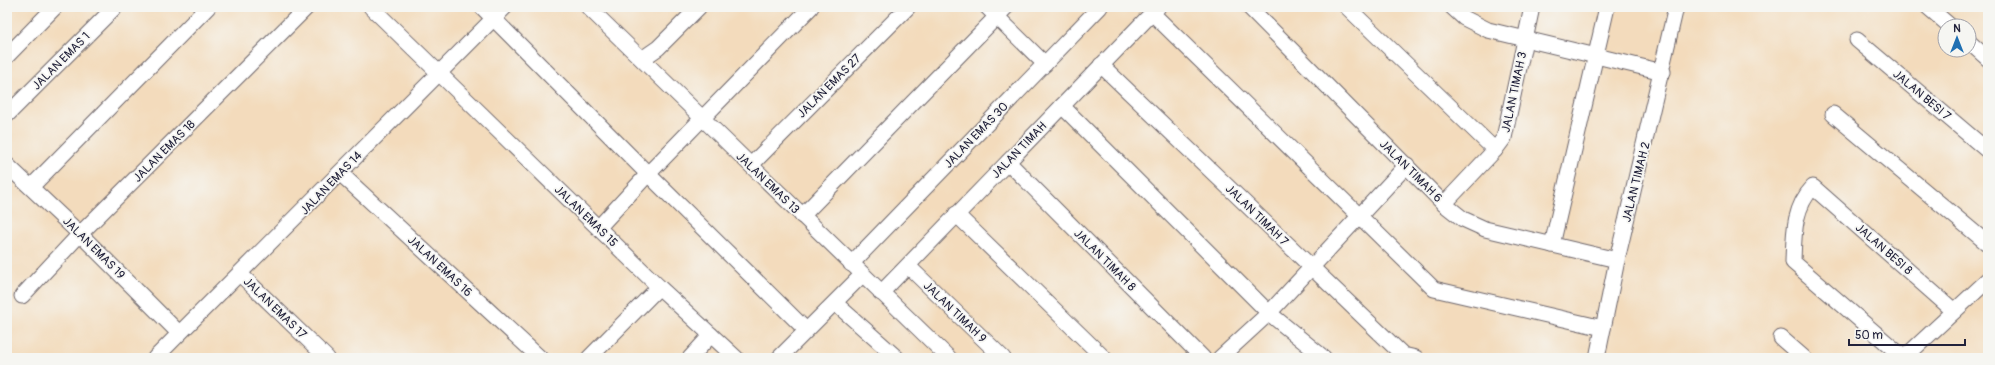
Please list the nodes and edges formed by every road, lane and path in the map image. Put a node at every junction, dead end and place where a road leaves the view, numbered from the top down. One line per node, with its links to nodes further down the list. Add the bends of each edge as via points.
1 (55, 7): 27 (street)
2 (115, 7): 37 (street, JALAN EMAS 1)
3 (307, 7): 53 (street, JALAN EMAS 18)
4 (371, 7): 33 (street)
5 (482, 7): 22 (street)
6 (505, 7): 22 (street, JALAN EMAS 14)
7 (588, 7): 29 (street, JALAN EMAS 13)
8 (699, 7): 29 (street, via 658,48)
9 (811, 7): 38 (street)
10 (908, 7): 43 (street, JALAN EMAS 27)
11 (1100, 7): 31 (street, JALAN EMAS 30)
12 (1249, 7): 44 (street, JALAN TIMAH 6)
13 (1347, 7): 39 (street)
14 (1452, 7): 24 (street, via 1464,18 1488,30)
15 (1532, 7): 24 (street, JALAN TIMAH 3)
16 (1607, 7): 28 (street)
17 (1676, 7): 34 (street, JALAN TIMAH 2)
18 (1928, 7): 23 (street)
19 (205, 8): 47 (street)
20 (996, 10): 31 (street); 50 (street)
21 (1155, 10): 32 (street, JALAN TIMAH); 51 (street)
22 (494, 18): 33 (street, JALAN EMAS 14); 46 (street)
23 (1941, 18)
24 (1525, 39): 28 (street); 39 (street, JALAN TIMAH 3, via 1508,125 1504,138)
25 (1857, 40): 40 (street, JALAN BESI 7)
26 (1977, 49): 30 (street)
27 (7, 56)
28 (1596, 56): 34 (street); 55 (street)
29 (642, 59): 38 (street, JALAN EMAS 13)
30 (1988, 59)
31 (1045, 64): 57 (street, JALAN EMAS 30)
32 (1101, 65): 35 (street, JALAN TIMAH); 59 (street, JALAN TIMAH 7)
33 (438, 72): 45 (street, JALAN EMAS 14); 52 (street, JALAN EMAS 15)
34 (1663, 72): 56 (street, JALAN TIMAH 2)
35 (1062, 106): 41 (street, JALAN TIMAH); 68 (street)
36 (1833, 114): 54 (street)
37 (7, 115)
38 (703, 119): 43 (street, JALAN EMAS 13); 46 (street)
39 (1495, 150): 48 (street, JALAN TIMAH 3)
40 (1988, 151)
41 (1008, 162): 49 (street, JALAN TIMAH); 86 (street, JALAN TIMAH 8)
42 (7, 165): 47 (street, JALAN EMAS 19)
43 (751, 165): 50 (street, JALAN EMAS 13)
44 (1407, 165): 48 (street, JALAN TIMAH 6); 51 (street)
45 (340, 173): 60 (street, JALAN EMAS 14); 78 (street, JALAN EMAS 16)
46 (648, 174): 52 (street); 70 (street)
47 (31, 187): 53 (street, JALAN EMAS 19)
48 (1444, 204): 55 (street, JALAN TIMAH 6, via 1464,219 1485,229)
49 (956, 214): 58 (street, JALAN TIMAH); 85 (street)
50 (802, 216): 57 (street, JALAN EMAS 13)
51 (1359, 217): 59 (street); 69 (street, via 1434,289)
52 (598, 227): 63 (street, JALAN EMAS 15)
53 (80, 234): 65 (street, JALAN EMAS 18); 71 (street, JALAN EMAS 19)
54 (1988, 244)
55 (1552, 245): 56 (street, JALAN TIMAH 6)
56 (1617, 260): 69 (street, JALAN TIMAH 2)
57 (851, 264): 61 (street, JALAN EMAS 13)
58 (908, 266): 64 (street, JALAN TIMAH); 84 (street, JALAN TIMAH 9)
59 (1312, 268): 68 (street); 75 (street, JALAN TIMAH 7)
60 (240, 274): 71 (street, JALAN EMAS 14); 77 (street, JALAN EMAS 17)
61 (862, 275): 64 (street, JALAN EMAS 13); 66 (street)
62 (1988, 280): 67 (street)
63 (659, 287): 72 (street, JALAN EMAS 15); 79 (street)
64 (881, 293): 83 (street, JALAN EMAS 13)
65 (22, 296)
66 (835, 304): 70 (street); 74 (street)
67 (1954, 311): 91 (street); 91 (street, JALAN BESI 8, via 1813,187 1803,198 1797,218 1793,262)
68 (1269, 313): 87 (street); 88 (street)
69 (1603, 328): 89 (street, JALAN TIMAH 2)
70 (806, 330): 82 (street)
71 (179, 333): 76 (street, JALAN EMAS 14)
72 (711, 335): 80 (street); 81 (street, JALAN EMAS 15)
73 (1781, 338): 90 (street)
74 (891, 356)
75 (1407, 357)
76 (155, 358)
77 (327, 358)
78 (540, 358)
79 (589, 358)
80 (690, 358)
81 (736, 358)
82 (779, 358)
83 (948, 358)
84 (1003, 358)
85 (1104, 358)
86 (1203, 358)
87 (1220, 358)
88 (1324, 358)
89 (1597, 358)
90 (1804, 358)
91 (1904, 358)

